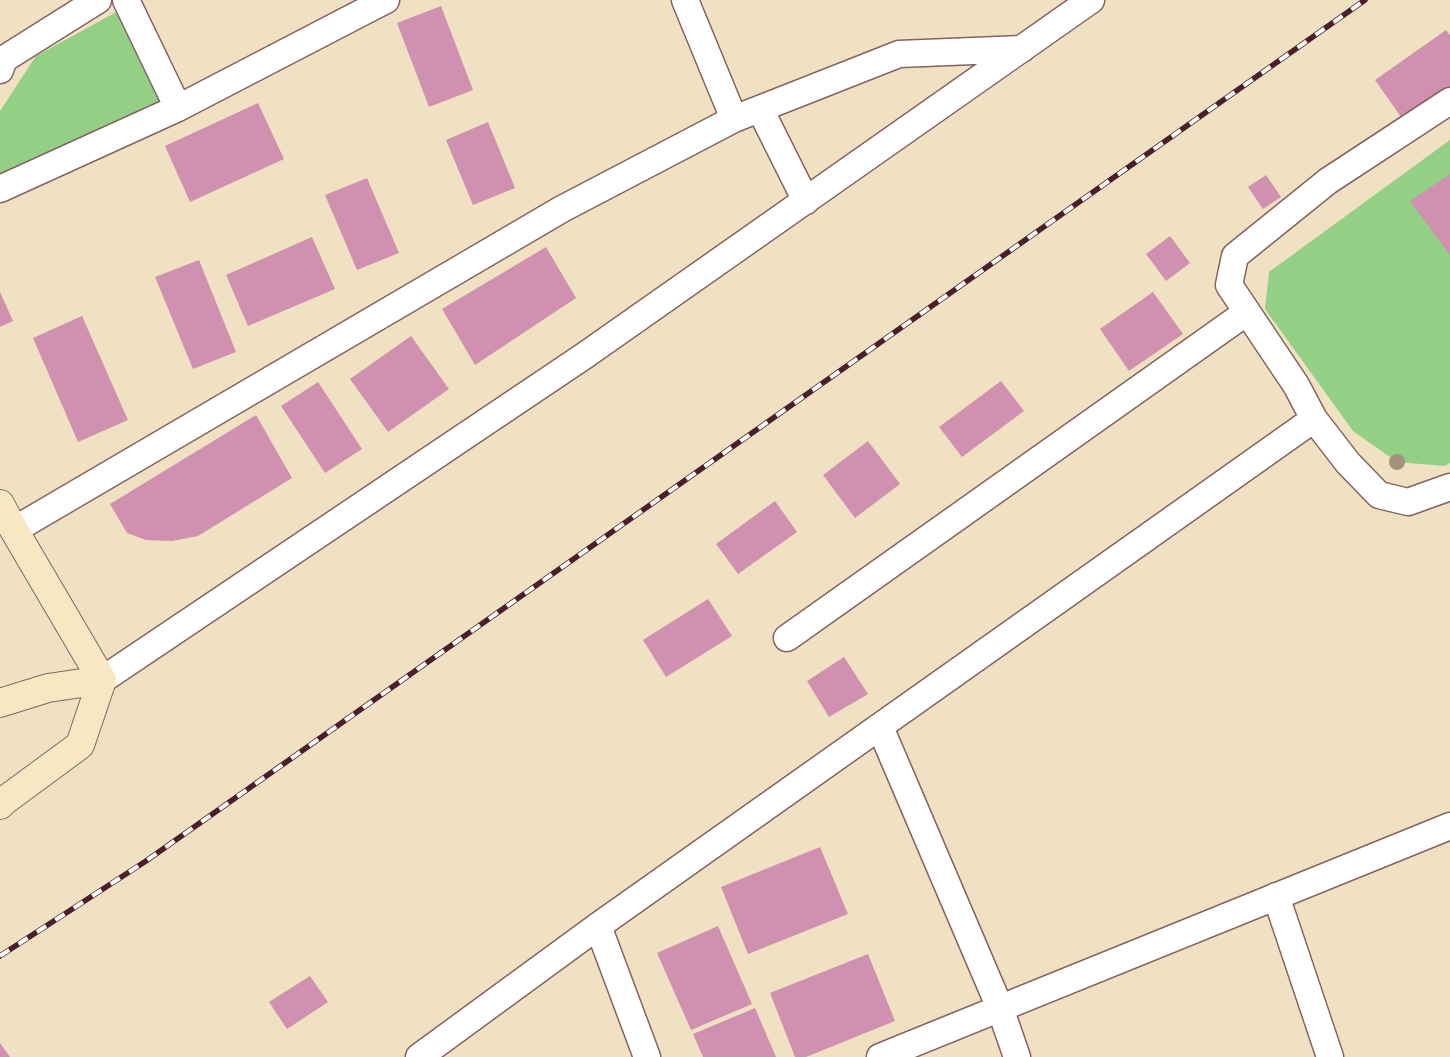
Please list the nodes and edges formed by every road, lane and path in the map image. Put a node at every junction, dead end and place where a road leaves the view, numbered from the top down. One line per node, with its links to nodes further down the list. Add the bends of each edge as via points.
1 (98, 0): 7 (street, via 4,59)
2 (126, 0): 9 (street)
3 (386, 0): 9 (street)
4 (685, 0): 11 (street)
5 (1091, 0): 6 (street)
6 (1022, 49): 10 (street, via 899,54); 13 (street)
7 (0, 70)
8 (1450, 101): 14 (street, via 1328,181 1235,256 1229,285)
9 (178, 108): 12 (street)
10 (760, 109): 11 (street); 13 (street)
11 (734, 120): 18 (street, via 562,208)
12 (0, 189)
13 (806, 201): 20 (street, via 584,356)
14 (1247, 312): 15 (street, via 1296,385); 19 (street)
15 (1314, 419): 16 (street, via 1348,463 1379,495 1408,502); 22 (street)
16 (1450, 487)
17 (0, 504): 18 (main road)
18 (14, 530): 20 (main road)
19 (787, 638)
20 (102, 680): 21 (main road, via 48,688); 23 (main road, via 80,745)
21 (0, 703)
22 (880, 727): 26 (street); 27 (street)
23 (0, 805)
24 (1450, 826): 25 (street)
25 (1276, 896): 27 (street); 32 (street)
26 (598, 926): 28 (street); 29 (street)
27 (1000, 1008): 30 (street); 31 (street)
28 (419, 1057)
29 (647, 1057)
30 (880, 1057)
31 (1017, 1057)
32 (1330, 1057)

